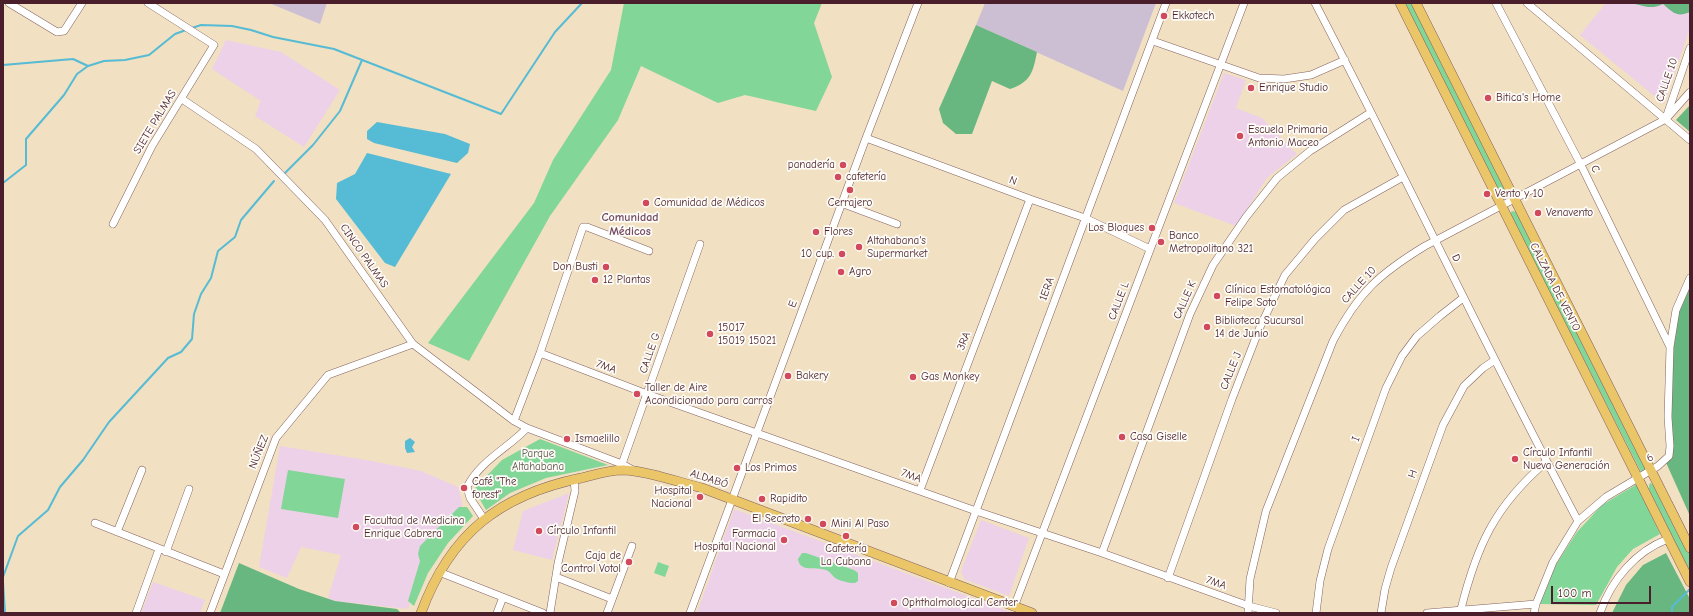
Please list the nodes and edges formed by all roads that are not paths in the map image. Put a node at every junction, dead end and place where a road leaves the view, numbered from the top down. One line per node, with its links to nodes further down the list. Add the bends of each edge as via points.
1 (9, 3): 2 (street, via 57,32 64,31)
2 (82, 3)
3 (148, 3): 17 (street, SIETE PALMAS, via 214,45)
4 (918, 3): 20 (street, E)
5 (1166, 3): 12 (street, 1ERA)
6 (1244, 3): 15 (street, CALLE L)
7 (1315, 3): 14 (street, D)
8 (1400, 3): 27 (main road, CALZADA DE VENTO)
9 (1416, 3): 24 (main road, CALZADA DE VENTO)
10 (1496, 3): 22 (street, C)
11 (1527, 3): 19 (street)
12 (1152, 41): 15 (street); 28 (street, 1ERA)
13 (1690, 48): 19 (street, CALLE 10)
14 (1345, 60): 15 (street, via 1311,75 1284,79 1259,78); 18 (street, D)
15 (1221, 65): 33 (street, CALLE L)
16 (1690, 92): 19 (street, CALLE 10)
17 (182, 99): 29 (street, SIETE PALMAS, via 152,146); 37 (street, CINCO PALMAS, via 256,150 325,220)
18 (1370, 113): 23 (street, D); 64 (street, CALLE K, via 1310,151 1277,178 1213,265 1187,321)
19 (1666, 119): 21 (street); 22 (street, CALLE 10)
20 (866, 138): 25 (street, N); 26 (street, E)
21 (1690, 140)
22 (1580, 164): 24 (street, CALLE 10); 38 (street, C)
23 (1403, 177): 31 (street, D); 68 (street, CALLE J, via 1344,210 1315,239 1285,276 1260,327 1232,399)
24 (1514, 198): 27 (street, CALLE 10); 48 (main road, CALZADA DE VENTO)
25 (1030, 199): 28 (street, N); 52 (street, 3RA)
26 (842, 204): 30 (street); 44 (street, E)
27 (1500, 205): 31 (street, CALLE 10); 49 (main road, CALZADA DE VENTO)
28 (1085, 218): 33 (street, N); 54 (street, 1ERA)
29 (113, 224)
30 (897, 224)
31 (1436, 240): 36 (street, D); 76 (street, CALLE 10, via 1402,260 1377,279 1346,316 1333,342 1266,511 1250,579)
32 (700, 244): 41 (street, CALLE G)
33 (1150, 249): 59 (street, CALLE L)
34 (649, 251): 39 (street, via 583,227)
35 (1690, 278): 38 (street, 6, via 1676,310)
36 (1463, 298): 40 (street, D); 87 (street, I, via 1417,336 1402,356 1386,388 1328,550 1320,581)
37 (413, 344): 42 (street, CINCO PALMAS); 65 (street, NÚÑEZ, via 328,375 276,438)
38 (1670, 347): 48 (street, 6, via 1670,451 1669,456)
39 (540, 353): 41 (street, 7MA); 42 (street)
40 (1495, 360): 45 (street, D); 88 (street, H, via 1464,386 1443,425 1384,589)
41 (647, 394): 44 (street, 7MA); 46 (street, CALLE G)
42 (514, 421): 43 (street, CINCO PALMAS)
43 (527, 428): 46 (street, CINCO PALMAS); 55 (street, via 494,454 473,475 467,487 470,498)
44 (757, 432): 52 (street, 7MA); 53 (street, E)
45 (1546, 462): 56 (street, D); 75 (street, via 1525,480 1492,524 1476,556)
46 (622, 467): 50 (main road, ALDABÓ); 53 (main road, ALDABÓ, via 702,488)
47 (142, 470): 58 (street)
48 (1650, 471): 49 (street, 6); 62 (main road, CALZADA DE VENTO)
49 (1638, 478): 56 (street, 6, via 1606,497); 60 (main road, CALZADA DE VENTO)
50 (574, 479): 55 (main road, ALDABÓ, via 527,493); 67 (street, via 575,491)
51 (189, 489): 63 (street)
52 (920, 490): 54 (street, 7MA)
53 (732, 499): 70 (main road, ALDABÓ); 84 (street, E)
54 (976, 511): 59 (street, 7MA); 70 (street, 1ERA)
55 (484, 519): 66 (main road, ALDABÓ, via 462,540)
56 (1578, 522): 73 (street, 6, via 1553,562)
57 (94, 523): 58 (street)
58 (117, 532): 63 (street)
59 (1043, 534): 64 (street, 7MA); 74 (street, CALLE L)
60 (1668, 540): 69 (main road, CALZADA DE VENTO); 91 (street, via 1654,544 1628,566 1610,592)
61 (632, 546): 72 (street)
62 (1690, 548)
63 (163, 550): 65 (street); 77 (street)
64 (1102, 553): 68 (street, 7MA)
65 (224, 574): 78 (street, NÚÑEZ)
66 (442, 574): 71 (street); 79 (main road, ALDABÓ, via 428,594)
67 (556, 577): 72 (street); 82 (street)
68 (1168, 578): 76 (street, 7MA)
69 (1690, 582)
70 (949, 583): 74 (main road, ALDABÓ)
71 (503, 597): 80 (street); 81 (street)
72 (612, 599): 83 (street)
73 (1536, 604): 75 (street); 90 (street, 6)
74 (1014, 606): 85 (main road, ALDABÓ)
75 (1460, 609): 89 (street)
76 (1249, 610): 86 (street, 7MA)
77 (136, 613)
78 (210, 613)
79 (421, 613)
80 (497, 613)
81 (543, 613)
82 (550, 613)
83 (607, 613)
84 (690, 613)
85 (1032, 613)
86 (1276, 613)
87 (1316, 613)
88 (1381, 613)
89 (1427, 613)
90 (1534, 613)
91 (1600, 613)

